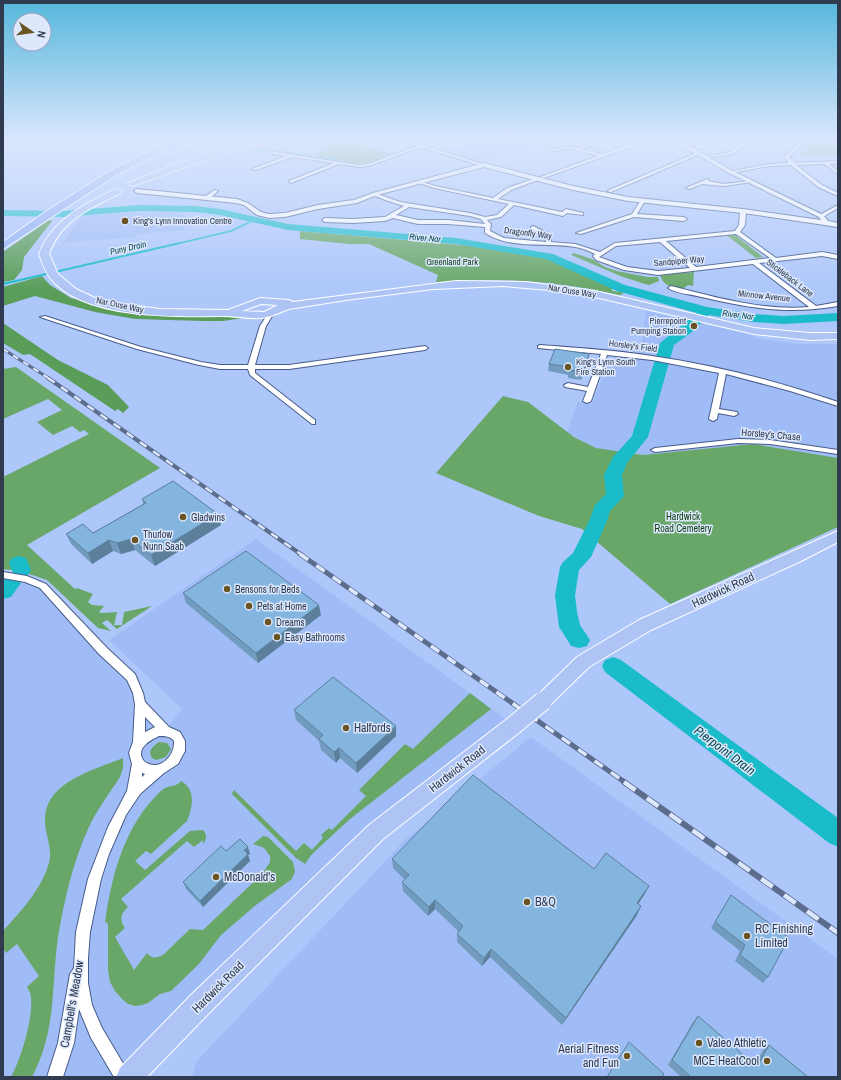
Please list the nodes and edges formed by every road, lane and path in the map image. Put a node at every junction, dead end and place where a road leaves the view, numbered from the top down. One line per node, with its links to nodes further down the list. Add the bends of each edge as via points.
1 (75, 189): 25 (highway)
2 (77, 189): 25 (highway)
3 (87, 189): 21 (highway)
4 (89, 189): 21 (highway)
5 (136, 189): 17 (main road, Nar Ouse Way)
6 (146, 189): 20 (street)
7 (392, 189): 18 (street)
8 (445, 189): 23 (street)
9 (508, 189): 23 (street)
10 (584, 189): 24 (street)
11 (613, 189): 16 (street)
12 (764, 189): 36 (street)
13 (828, 189): 19 (street)
14 (118, 191): 17 (main road); 22 (main road, Nar Ouse Way)
15 (216, 191): 20 (street)
16 (609, 191)
17 (127, 193): 22 (main road, Nar Ouse Way)
18 (375, 194): 20 (street, via 355,202 280,216 259,214 237,201); 26 (street)
19 (838, 195)
20 (207, 198)
21 (71, 199): 39 (highway)
22 (102, 199): 58 (main road, Nar Ouse Way, via 65,221 46,246 44,254 57,279 80,295 120,307 163,313)
23 (493, 200): 27 (street)
24 (643, 201): 29 (street); 31 (street)
25 (54, 203): 39 (highway)
26 (410, 204): 32 (street); 35 (street)
27 (512, 204): 30 (street, via 563,214 566,211); 35 (street, via 499,216)
28 (838, 206): 36 (street)
29 (743, 211): 36 (street); 43 (street, via 742,225)
30 (581, 214)
31 (634, 215): 33 (street); 42 (street)
32 (393, 216): 34 (street, via 374,220); 40 (street, via 418,222)
33 (684, 219)
34 (325, 220)
35 (485, 220): 40 (street, Dragonfly Way)
36 (823, 220): 38 (street)
37 (541, 225): 47 (street, via 531,229 547,235)
38 (838, 225)
39 (26, 226): 45 (highway); 48 (highway)
40 (488, 226): 47 (street, Dragonfly Way, via 487,232 492,236 534,244)
41 (579, 226): 42 (street)
42 (588, 230): 44 (street)
43 (737, 232): 46 (street); 51 (street)
44 (579, 233)
45 (3, 239)
46 (661, 240): 49 (street, via 615,245); 53 (street)
47 (550, 244): 49 (street, Dragonfly Way, via 571,245)
48 (3, 246)
49 (598, 253): 53 (street, Sandpiper Way, via 598,259 637,271 658,273)
50 (838, 257): 51 (street, Sandpiper Way, via 822,254)
51 (774, 259): 52 (street, Sandpiper Way)
52 (754, 262): 53 (street, Sandpiper Way); 57 (street, Stickleback Lane)
53 (695, 269)
54 (671, 288): 57 (street, Minnow Avenue, via 768,307)
55 (838, 304): 57 (street, Minnow Avenue)
56 (274, 308): 58 (main road, Nar Ouse Way, via 265,315); 58 (main road, Nar Ouse Way, via 260,301); 60 (street); 61 (main road, Nar Ouse Way, via 435,286 519,284 585,292 700,320 776,335)
57 (815, 308)
58 (249, 312): 60 (street)
59 (43, 317): 65 (street, via 139,348 201,364 220,367)
60 (263, 326): 65 (street)
61 (838, 336)
62 (540, 347): 64 (street, Horsley's Field)
63 (425, 348): 65 (street, via 289,367)
64 (605, 352): 66 (street, Horsley's Field); 68 (street)
65 (252, 364): 74 (street, via 252,374)
66 (723, 372): 70 (street, Horsley's Field, via 774,384); 71 (street)
67 (568, 385): 68 (street)
68 (591, 390): 69 (street)
69 (587, 401)
70 (838, 404)
71 (715, 410): 72 (street); 73 (street)
72 (734, 414)
73 (713, 419)
74 (312, 422)
75 (655, 450): 76 (street, Horsley's Chase, via 738,441 770,442)
76 (838, 452)
77 (838, 536): 88 (main road, Hardwick Road, bridge, via 644,624 583,662 514,725 376,832)
78 (3, 575): 79 (street, via 27,578 49,591 131,677)
79 (140, 704): 80 (street); 81 (street, Campbell's Meadow)
80 (165, 730): 81 (street, via 150,733); 83 (street, Campbell's Meadow, via 177,736 180,749 173,761)
81 (139, 742): 82 (street, Campbell's Meadow, via 134,754)
82 (138, 764): 83 (street, via 147,770); 84 (street, Campbell's Meadow)
83 (160, 769): 84 (street, Campbell's Meadow)
84 (133, 793): 85 (street, Campbell's Meadow, via 102,855)
85 (86, 918): 86 (street, Campbell's Meadow, via 68,1035); 87 (street, Campbell's Meadow, via 81,967 84,1004 93,1026)
86 (55, 1077)
87 (123, 1077)
88 (129, 1077)

